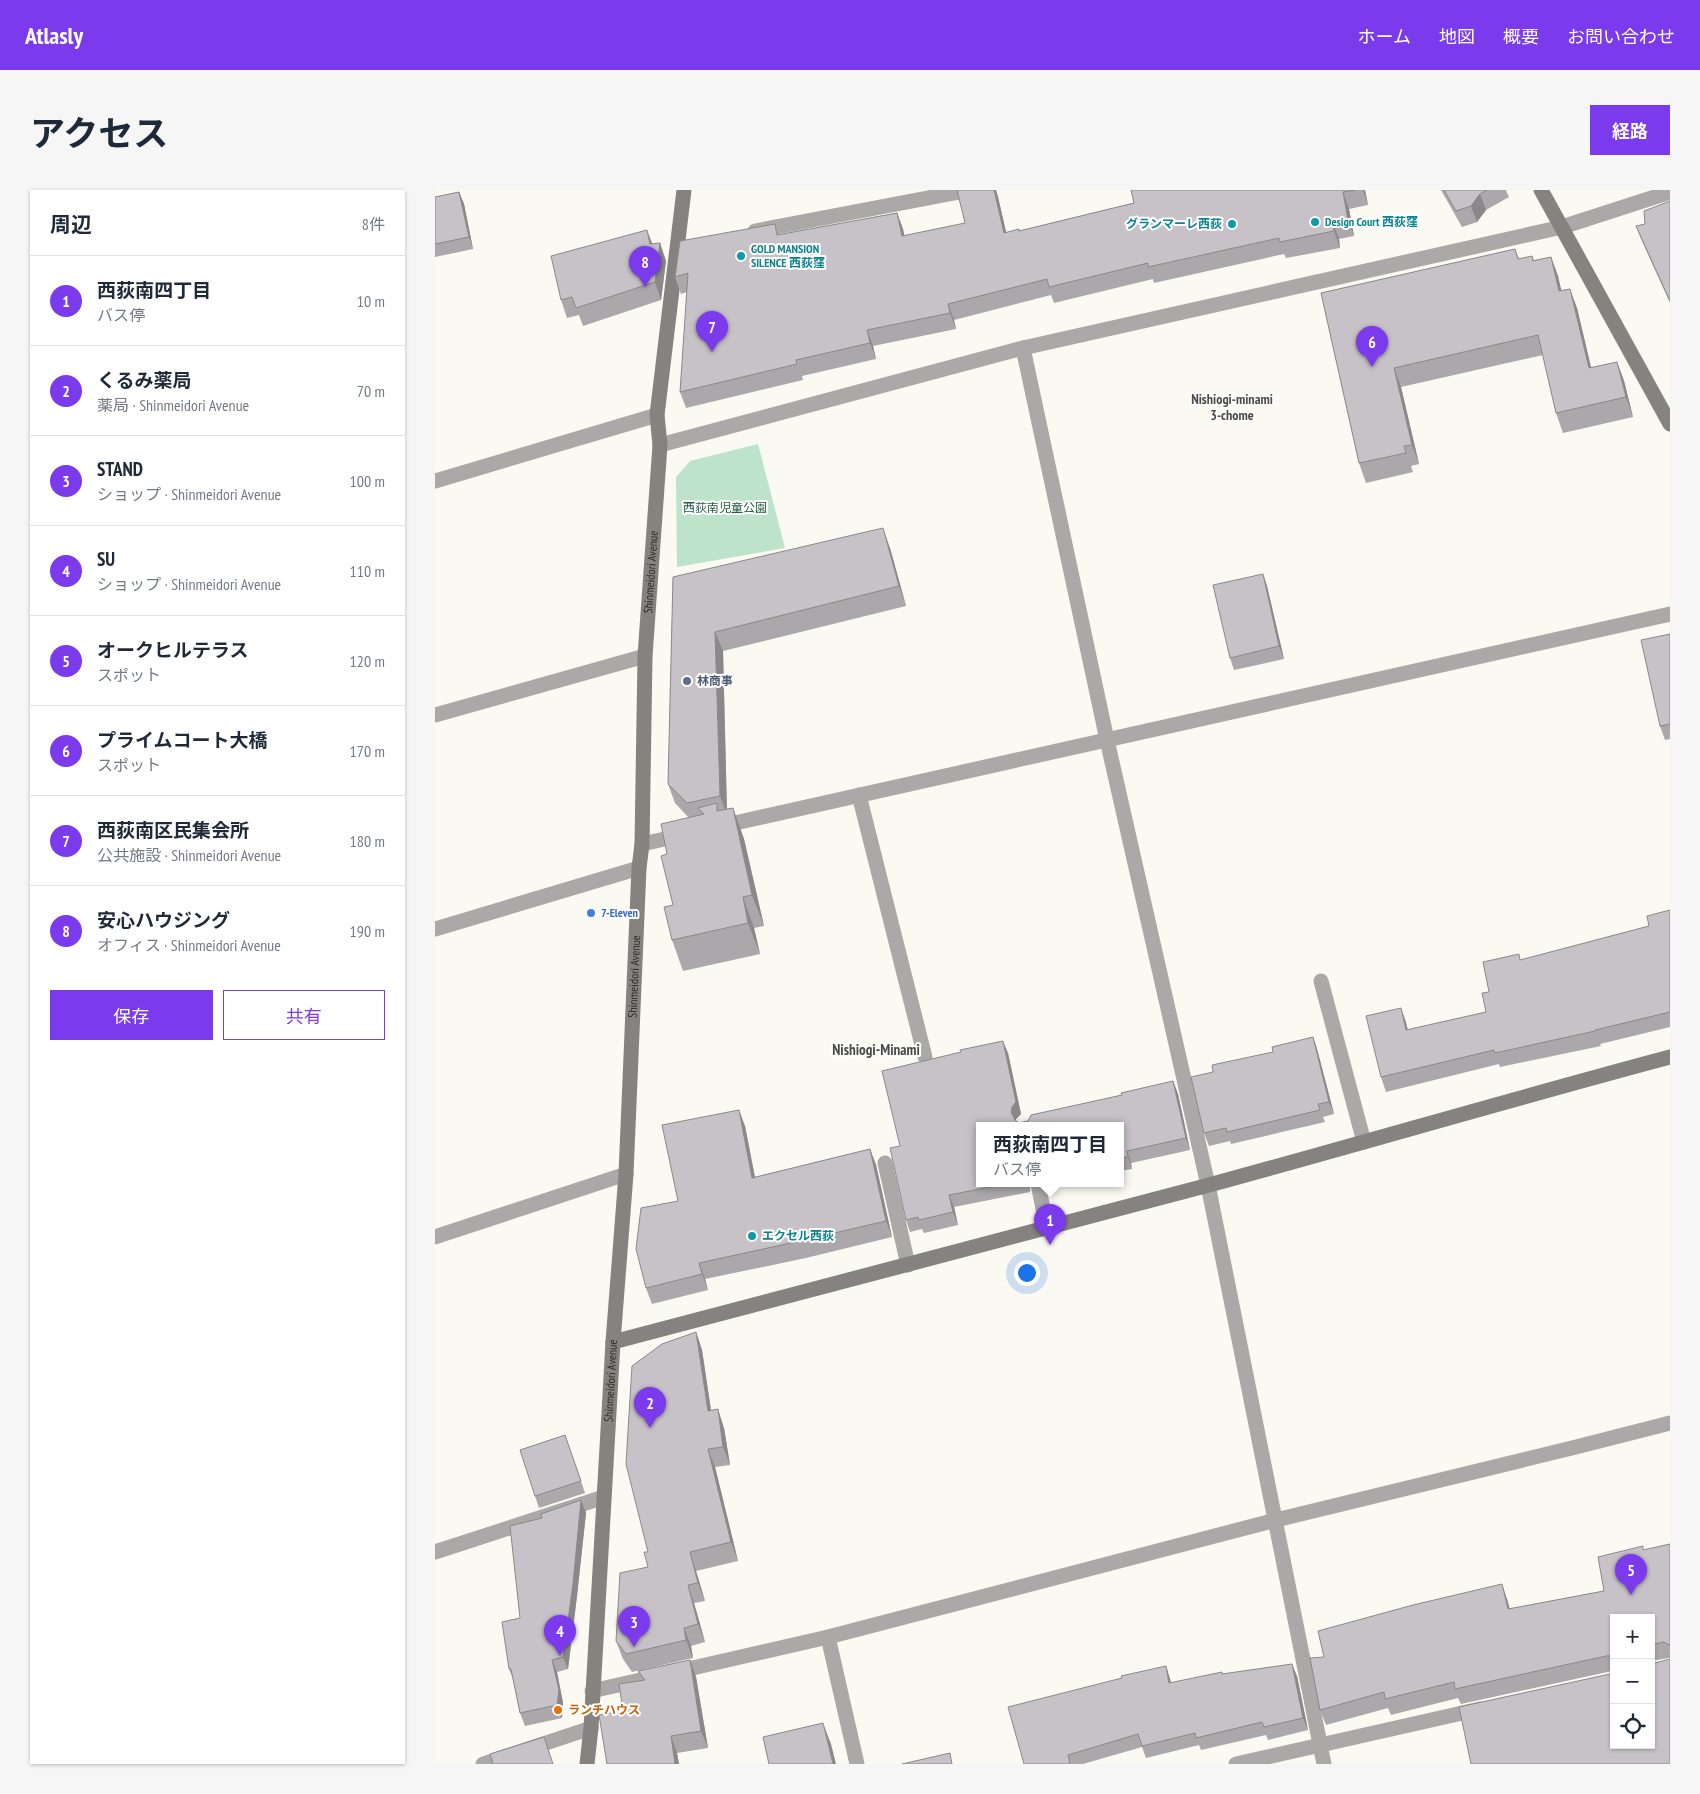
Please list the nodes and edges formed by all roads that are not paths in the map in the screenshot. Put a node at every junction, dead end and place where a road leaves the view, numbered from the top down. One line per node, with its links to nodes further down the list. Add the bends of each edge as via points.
1 (684, 190): 8 (street, Shinmeidori Avenue)
2 (970, 190): 6 (street)
3 (1541, 190): 5 (street)
4 (1670, 192): 5 (street)
5 (1562, 227): 9 (street); 11 (street)
6 (736, 235)
7 (697, 242): 8 (street)
8 (677, 246): 10 (street, Shinmeidori Avenue)
9 (1023, 348): 12 (street); 17 (street)
10 (657, 415): 12 (street, Shinmeidori Avenue); 13 (street)
11 (1670, 424)
12 (660, 445): 15 (street, Shinmeidori Avenue)
13 (435, 481)
14 (1670, 614): 17 (street)
15 (645, 656): 16 (street); 19 (street, Shinmeidori Avenue)
16 (435, 715)
17 (1107, 740): 18 (street); 28 (street)
18 (859, 796): 19 (street); 23 (street)
19 (642, 844): 20 (street, Shinmeidori Avenue)
20 (639, 868): 21 (street); 27 (street, Shinmeidori Avenue)
21 (435, 929)
22 (1321, 981): 25 (street)
23 (925, 1057)
24 (1670, 1057): 25 (street)
25 (1364, 1142): 28 (street)
26 (885, 1163): 32 (street)
27 (626, 1174): 31 (street); 33 (street, Shinmeidori Avenue)
28 (1208, 1185): 30 (street); 36 (street)
29 (1039, 1187): 30 (street)
30 (1047, 1228): 32 (street)
31 (435, 1237)
32 (908, 1265): 33 (street)
33 (613, 1342): 35 (street, Shinmeidori Avenue)
34 (1670, 1423): 36 (street)
35 (604, 1497): 37 (street); 39 (street, Shinmeidori Avenue)
36 (1276, 1520): 38 (street); 42 (street)
37 (435, 1552)
38 (828, 1637): 39 (street); 45 (street)
39 (592, 1690): 41 (street, Shinmeidori Avenue)
40 (1495, 1706): 42 (street)
41 (591, 1728): 43 (street); 44 (street, Shinmeidori Avenue)
42 (1320, 1744): 46 (street); 47 (street)
43 (483, 1764)
44 (587, 1764)
45 (857, 1764)
46 (1236, 1764)
47 (1324, 1764)

